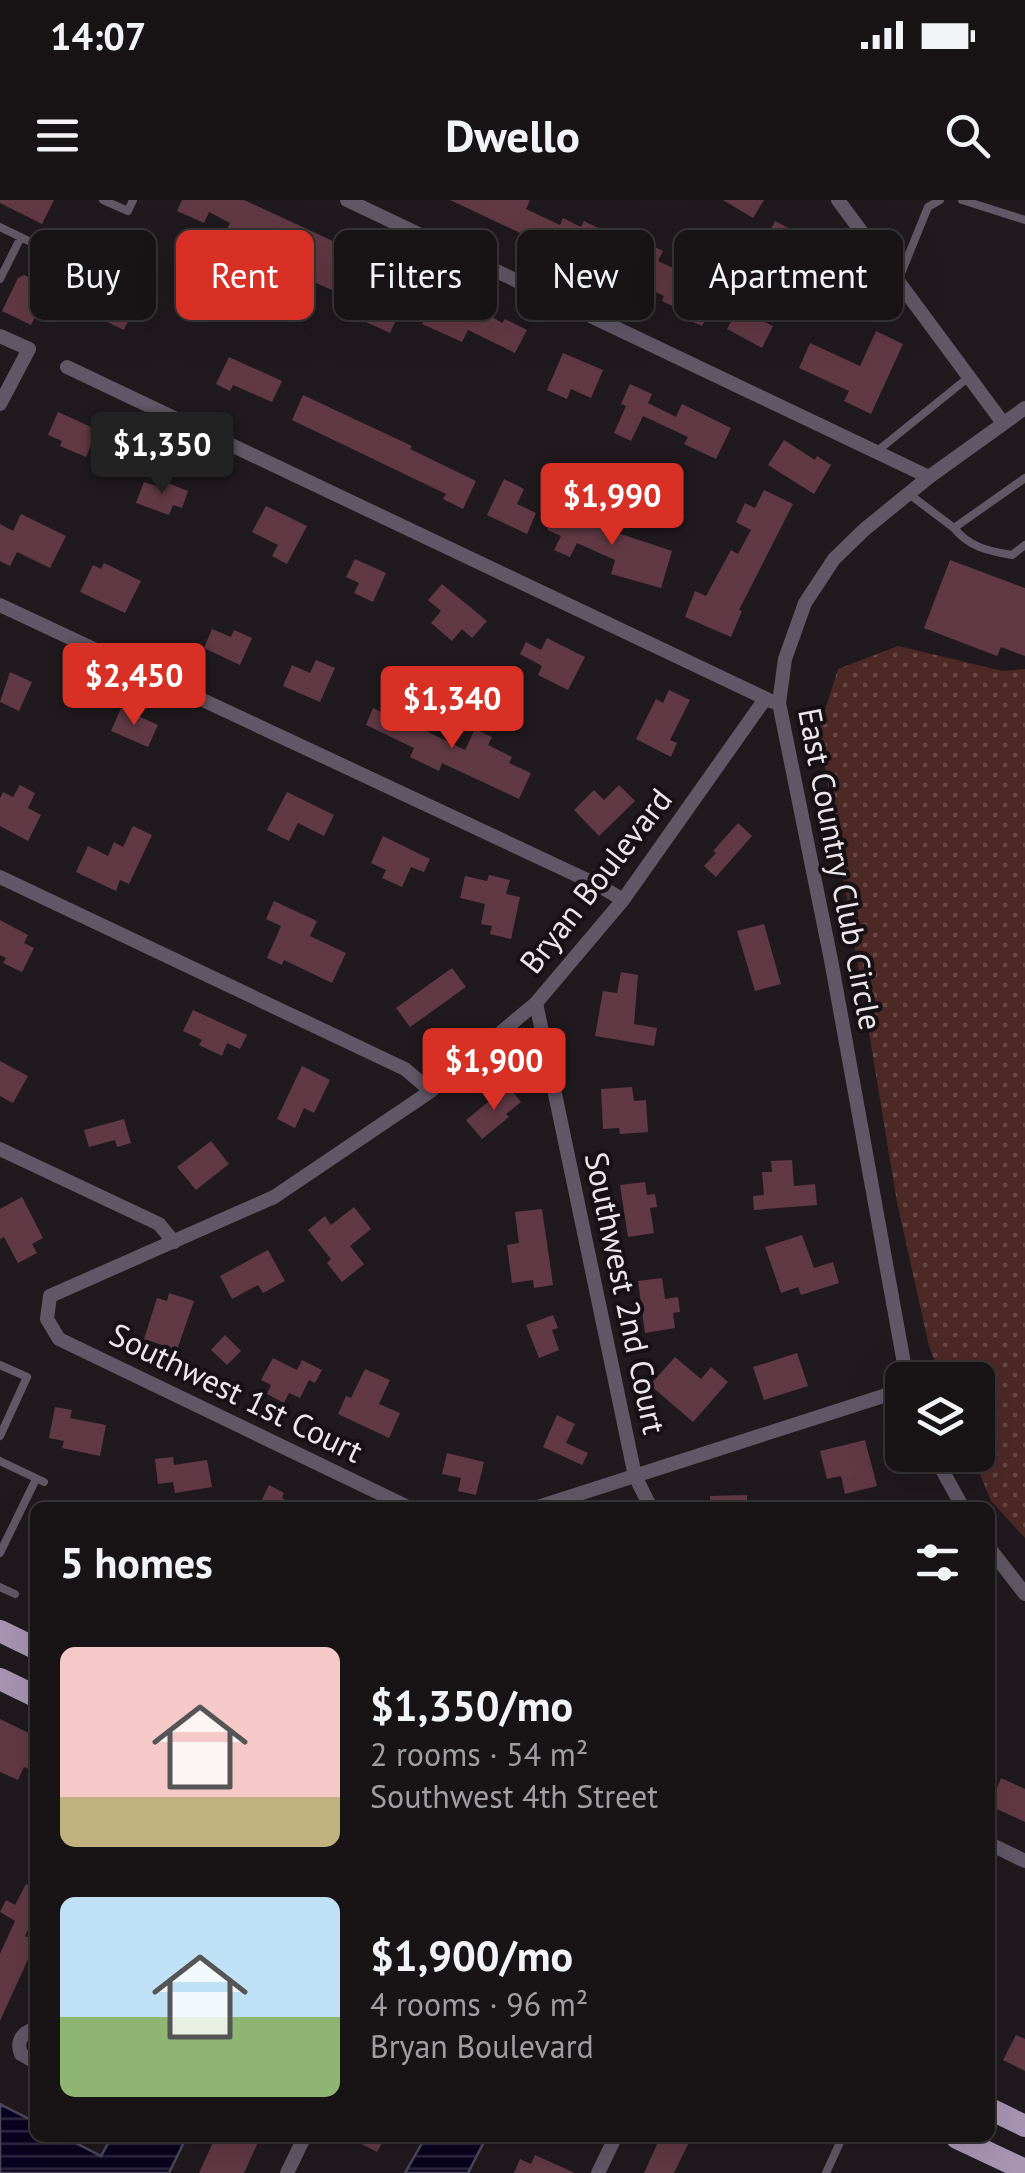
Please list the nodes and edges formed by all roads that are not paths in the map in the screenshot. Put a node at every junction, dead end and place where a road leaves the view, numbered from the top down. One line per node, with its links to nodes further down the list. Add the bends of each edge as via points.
1 (103, 200): 2 (lane, via 128,211)
2 (133, 200)
3 (347, 200): 22 (street)
4 (838, 200): 9 (street)
5 (940, 200): 12 (lane, via 928,207)
6 (962, 200): 7 (lane)
7 (1025, 220)
8 (0, 228): 10 (lane)
9 (860, 230)
10 (21, 237): 11 (lane); 13 (lane)
11 (30, 241)
12 (903, 269)
13 (0, 280)
14 (903, 288): 18 (street)
15 (0, 336): 17 (street, via 29,349)
16 (66, 367): 31 (street)
17 (7, 373): 19 (street)
18 (969, 378): 21 (street); 22 (lane)
19 (0, 404)
20 (1025, 408): 21 (street, East Country Club Circle)
21 (1002, 423): 23 (street, East Country Club Circle)
22 (876, 452): 23 (street)
23 (930, 477): 25 (street, East Country Club Circle)
24 (1025, 478): 26 (lane)
25 (909, 494): 26 (lane); 31 (street, East Country Club Circle, via 834,559 805,603)
26 (954, 528): 28 (lane, via 964,541)
27 (1025, 545): 28 (lane)
28 (1012, 556): 29 (lane)
29 (1025, 562)
30 (0, 605): 33 (street)
31 (772, 701): 33 (street, Bryan Boulevard); 39 (street, East Country Club Circle, via 830,960)
32 (0, 877): 35 (street, via 405,1070)
33 (623, 900): 34 (street, Bryan Boulevard)
34 (536, 1003): 35 (street, Bryan Boulevard); 46 (street, Southwest 2nd Court)
35 (431, 1091): 37 (street, Bryan Boulevard, via 274,1197)
36 (0, 1149): 37 (street, via 159,1224)
37 (174, 1242): 38 (street, Bryan Boulevard, via 50,1296)
38 (47, 1319): 47 (street, Southwest 1st Court, via 59,1339)
39 (904, 1362)
40 (0, 1365): 42 (lane, via 26,1377)
41 (885, 1395): 46 (street)
42 (3, 1421): 43 (lane)
43 (0, 1436)
44 (0, 1461): 51 (lane, via 40,1480)
45 (943, 1472): 50 (street)
46 (634, 1476): 48 (street); 49 (street, Southwest 2nd Court)
47 (398, 1502)
48 (554, 1502)
49 (648, 1502)
50 (960, 1502)
51 (0, 1553)
52 (995, 1555): 55 (street)
53 (0, 1587): 54 (lane)
54 (15, 1594)
55 (1025, 1594)
56 (0, 1631): 57 (main road)
57 (30, 1646)
58 (0, 1679): 59 (main road)
59 (30, 1694)
60 (995, 1846): 61 (street)
61 (1025, 1861)
62 (30, 2031): 63 (street, via 19,2043)
63 (30, 2060)
64 (995, 2111): 65 (main road)
65 (1025, 2126)
66 (302, 2142): 71 (street)
67 (613, 2142): 72 (street)
68 (840, 2142): 73 (lane)
69 (966, 2142): 70 (main road)
70 (1025, 2170)
71 (287, 2173)
72 (598, 2173)
73 (826, 2173)

